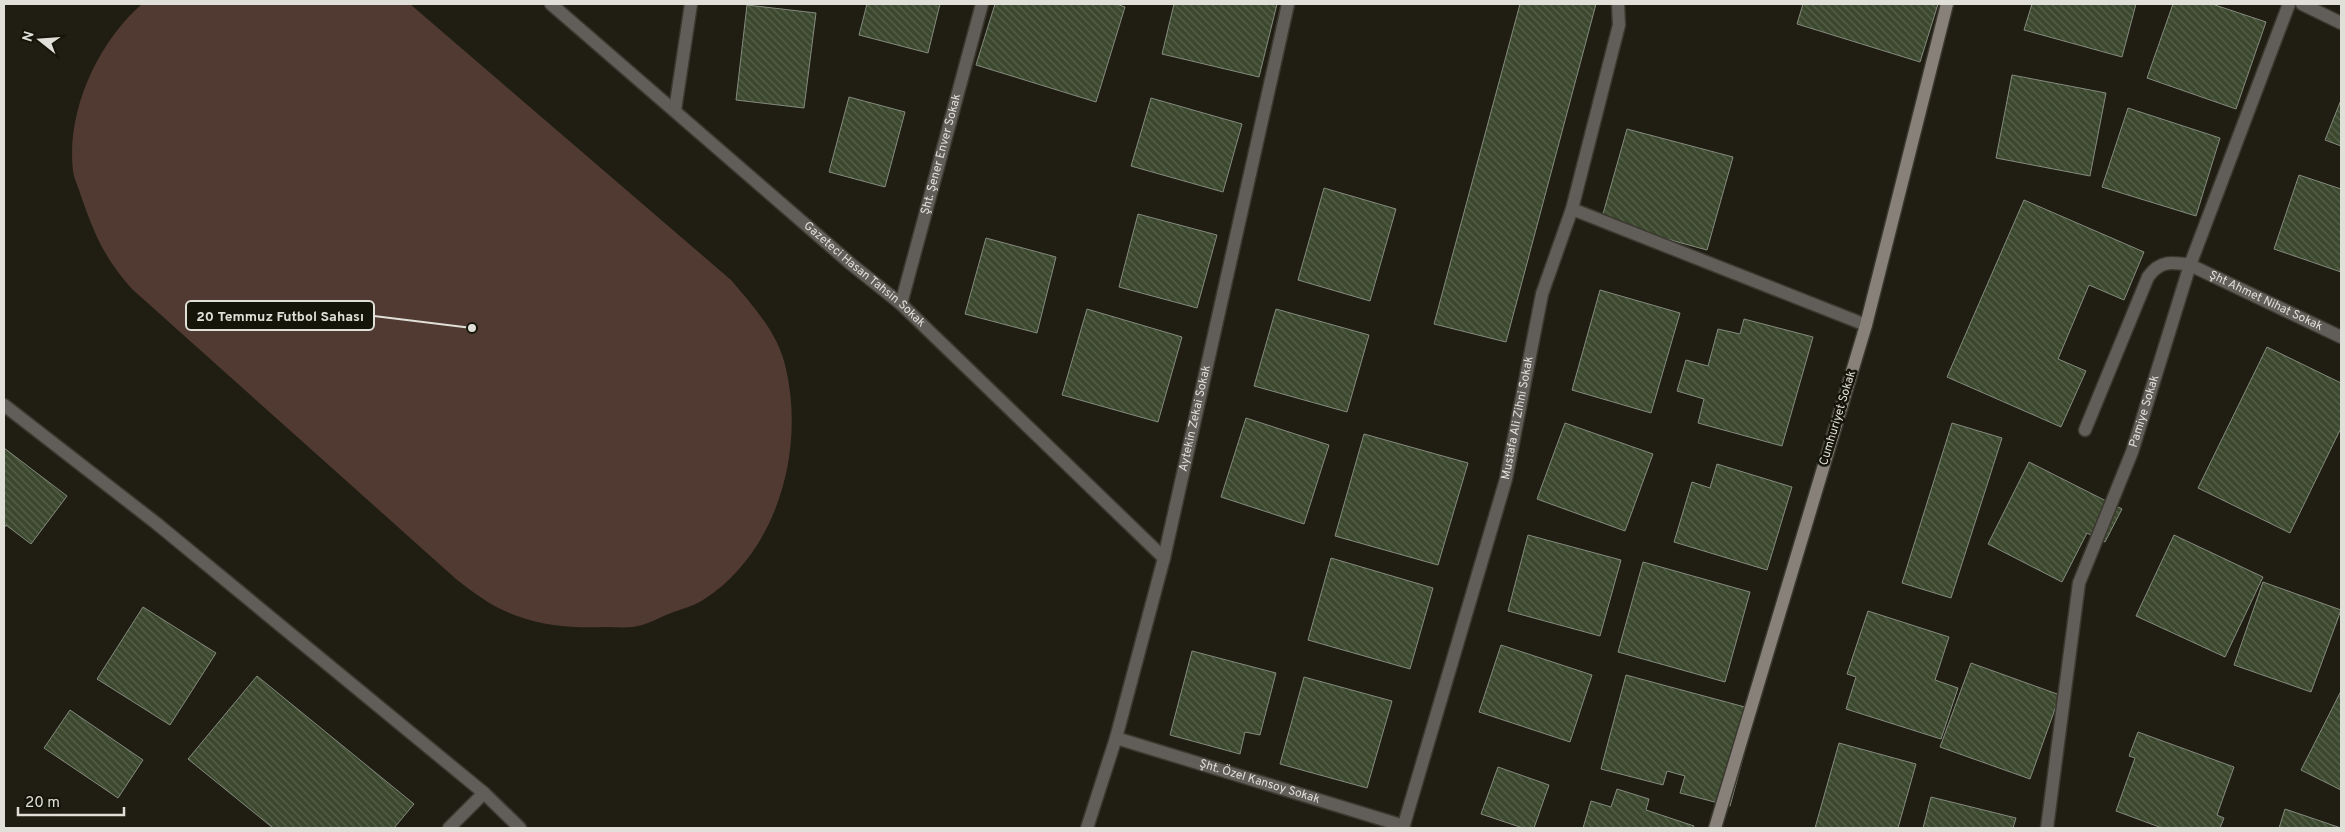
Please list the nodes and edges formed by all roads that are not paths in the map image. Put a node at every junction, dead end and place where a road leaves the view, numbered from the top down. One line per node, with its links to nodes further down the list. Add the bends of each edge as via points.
1 (551, 4): 10 (street, Gazeteci Hasan Tahsin Sokak)
2 (691, 4): 10 (street)
3 (982, 4): 13 (street, Şht. Şener Enver Sokak)
4 (1288, 4): 18 (street, Aytekin Zekai Sokak)
5 (1618, 4): 11 (street, Mustafa Ali Zihni Sokak, via 1619,25)
6 (1947, 4): 14 (street, Cumhuriyet Sokak)
7 (2289, 4): 12 (street, Pamiye Sokak)
8 (2302, 4): 9 (street)
9 (2341, 23)
10 (675, 110): 13 (street, Gazeteci Hasan Tahsin Sokak)
11 (1572, 209): 14 (street); 21 (street, Mustafa Ali Zihni Sokak, via 1542,294 1506,479)
12 (2190, 266): 15 (street, Şht Ahmet Ni̇hat Sokak); 17 (street, Şht Ahmet Ni̇hat Sokak, via 2164,263 2148,277); 26 (street, Pamiye Sokak, via 2132,452 2079,583)
13 (901, 304): 18 (street, Gazeteci Hasan Tahsin Sokak)
14 (1866, 325): 25 (street, Cumhuriyet Sokak)
15 (2341, 337)
16 (4, 405): 20 (street, via 156,523)
17 (2086, 430)
18 (1164, 558): 19 (street, Aytekin Zekai Sokak)
19 (1116, 738): 21 (street, Şht. Özel Kansoy Sokak); 24 (street, Aytekin Zekai Sokak)
20 (484, 793): 22 (street); 23 (street)
21 (1403, 827)
22 (449, 828)
23 (520, 828)
24 (1086, 828)
25 (1715, 828)
26 (2048, 828)

